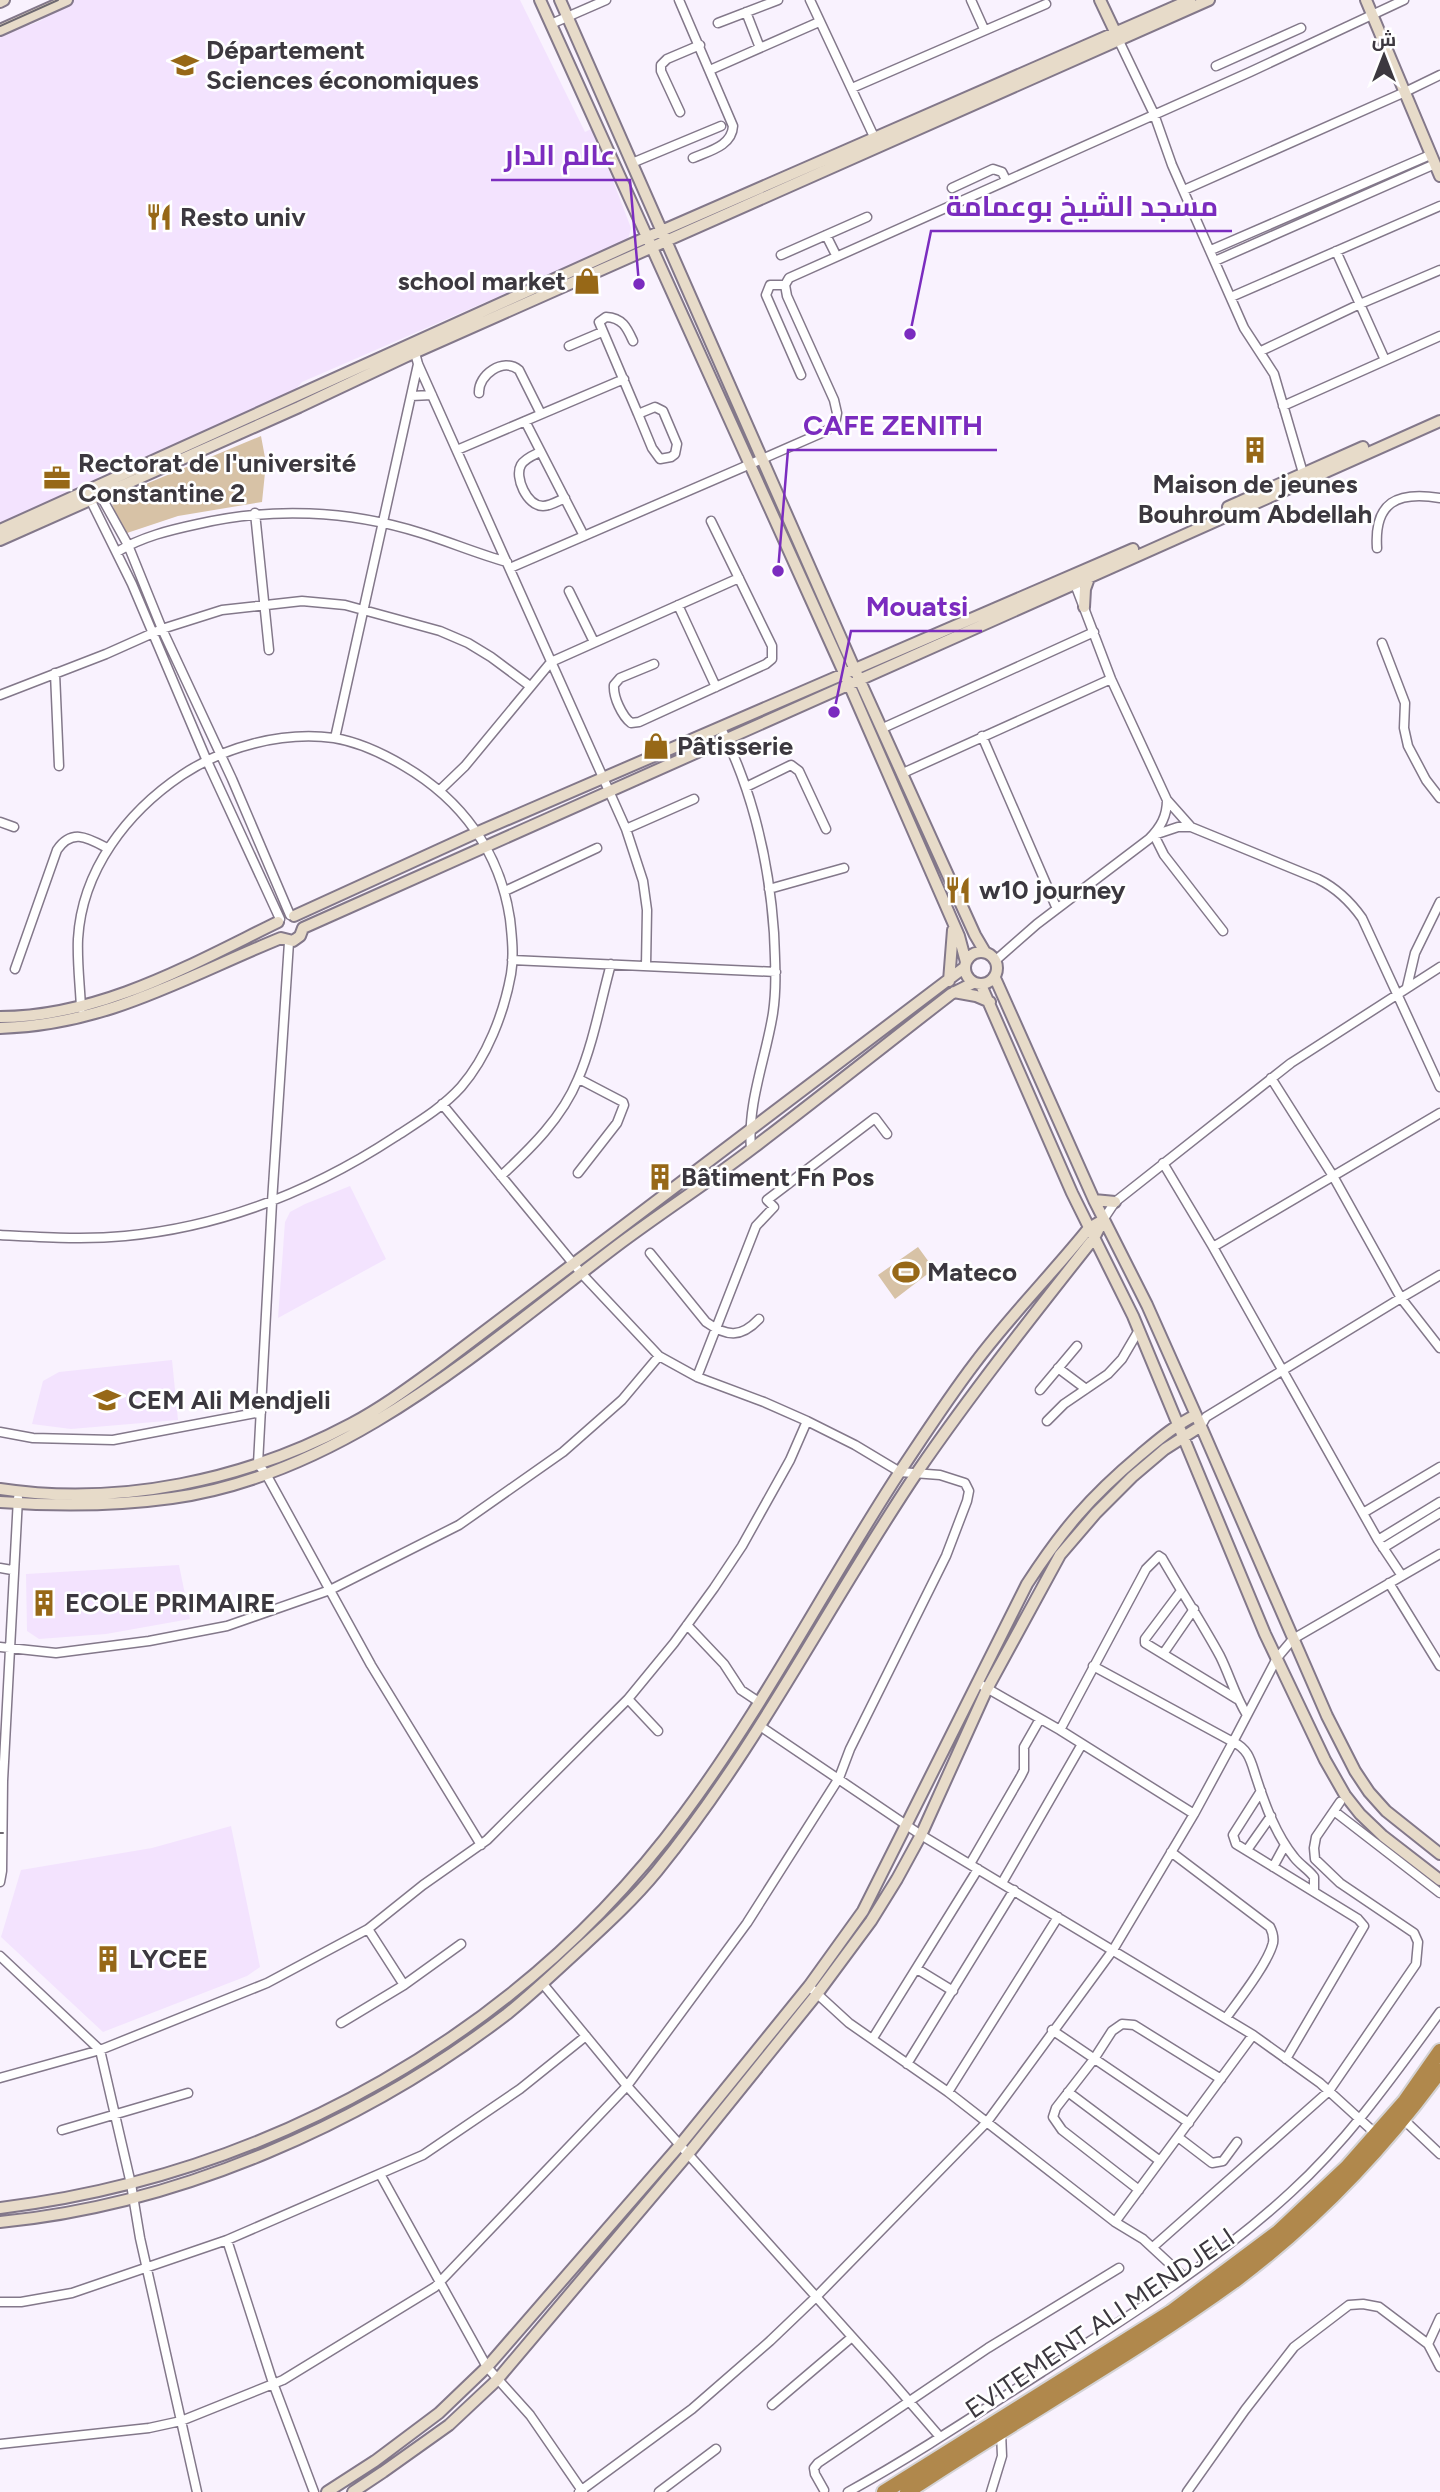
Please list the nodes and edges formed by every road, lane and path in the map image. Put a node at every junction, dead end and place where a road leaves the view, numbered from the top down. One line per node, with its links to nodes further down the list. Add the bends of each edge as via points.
1 (67, 0): 23 (main road)
2 (540, 0): 20 (main road)
3 (560, 0): 17 (main road)
4 (606, 0): 17 (street)
5 (679, 0): 25 (street)
6 (778, 0): 15 (street)
7 (810, 0): 18 (street)
8 (971, 0): 22 (street)
9 (1100, 0): 24 (main road)
10 (1190, 0): 24 (main road)
11 (1209, 0): 24 (main road)
12 (1366, 0): 16 (main road)
13 (1404, 0): 16 (street)
14 (1046, 4): 22 (street)
15 (746, 12): 19 (street); 27 (street)
16 (1373, 15): 28 (street); 33 (main road)
17 (568, 17): 20 (street); 40 (main road)
18 (819, 22): 27 (street); 32 (street)
19 (718, 23)
20 (551, 24): 49 (main road)
21 (1301, 27): 26 (street)
22 (984, 29): 32 (street)
23 (0, 30)
24 (1117, 37): 35 (street); 37 (main road)
25 (699, 45): 30 (street); 34 (street, via 662,65)
26 (1261, 46): 28 (street); 29 (street)
27 (760, 48): 30 (street)
28 (1269, 63): 35 (street)
29 (1216, 66)
30 (710, 70): 38 (street, via 733,130 727,142)
31 (1440, 75): 33 (street)
32 (852, 88): 37 (street)
33 (1405, 92): 39 (main road); 44 (street)
34 (680, 112)
35 (1154, 114): 42 (street); 44 (street)
36 (721, 126): 40 (street)
37 (877, 143): 47 (main road)
38 (693, 158)
39 (1436, 158): 41 (main road); 50 (street); 54 (street)
40 (632, 163): 47 (main road)
41 (1440, 176)
42 (1006, 180): 43 (street, via 1002,172 993,169); 52 (street)
43 (952, 188)
44 (1184, 190): 50 (street)
45 (1440, 206): 51 (street)
46 (867, 217): 48 (street)
47 (665, 236): 49 (main road); 80 (main road)
48 (826, 236): 52 (street); 53 (street)
49 (649, 243): 63 (main road); 81 (main road)
50 (1211, 250): 54 (street)
51 (1336, 251): 57 (street); 58 (street)
52 (836, 255): 56 (street, via 789,278)
53 (781, 256)
54 (1215, 261): 57 (street)
55 (1440, 270): 58 (street)
56 (785, 285): 67 (street, via 770,285 766,295); 80 (street, via 834,400 837,418 831,428)
57 (1231, 297): 64 (street, via 1244,328)
58 (1360, 304): 64 (street); 65 (street)
59 (602, 332): 61 (street, via 601,320 614,318 625,324); 62 (street); 68 (street)
60 (1440, 336): 65 (street)
61 (633, 341)
62 (569, 346)
63 (413, 348): 66 (street); 83 (main road, via 349,377 299,407)
64 (1261, 351): 72 (street, via 1277,380)
65 (1385, 360): 72 (street)
66 (418, 364): 70 (street); 71 (street)
67 (800, 375)
68 (624, 379): 73 (street); 74 (street)
69 (479, 393): 73 (street, via 486,374 512,365)
70 (432, 395): 71 (street); 78 (street)
71 (411, 396): 88 (street)
72 (1283, 406): 82 (street)
73 (541, 414): 76 (street)
74 (638, 414): 74 (street, via 657,456 665,459 675,454 677,444 663,411 655,407)
75 (1440, 414): 82 (main road)
76 (525, 421): 78 (street); 79 (street)
77 (1440, 421): 97 (main road)
78 (457, 450): 95 (street)
79 (540, 452): 84 (street); 84 (street, via 520,467 527,494 542,506)
80 (762, 459): 81 (street); 112 (main road)
81 (750, 464): 90 (street); 112 (main road)
82 (1303, 473): 98 (main road)
83 (93, 493): 89 (main road); 91 (main road); 92 (street); 94 (street)
84 (565, 498): 90 (street)
85 (1440, 498): 93 (street, via 1413,495 1392,501 1378,523)
86 (255, 513): 88 (street, via 343,516); 92 (street, via 181,528); 100 (street)
87 (711, 521): 96 (street)
88 (382, 523): 95 (street); 103 (street)
89 (0, 530)
90 (584, 536): 95 (street)
91 (0, 540)
92 (128, 545): 94 (street); 104 (street)
93 (1377, 548)
94 (117, 552): 104 (street)
95 (508, 565): 109 (street)
96 (739, 578): 101 (street); 115 (street, via 774,655 770,662)
97 (1089, 578): 98 (main road); 102 (main road)
98 (1074, 580): 102 (street); 112 (main road)
99 (569, 591): 106 (street)
100 (265, 604): 103 (street, via 325,601); 104 (street, via 222,610); 108 (street)
101 (678, 605): 106 (street); 115 (street)
102 (1084, 607): 105 (street)
103 (362, 610): 114 (street, via 423,625 468,643); 120 (street)
104 (157, 631): 111 (street); 122 (street); 123 (street)
105 (1094, 632): 113 (street); 118 (street)
106 (594, 642): 109 (street)
107 (1382, 643): 130 (street, via 1405,703 1408,746)
108 (270, 650)
109 (551, 662): 114 (street); 126 (street)
110 (654, 664): 115 (street, via 614,685 614,695 631,723)
111 (55, 673): 116 (street); 124 (street)
112 (852, 678): 117 (main road); 118 (main road); 121 (main road); 149 (main road)
113 (1111, 679): 119 (street); 132 (street)
114 (530, 686): 128 (street)
115 (716, 687)
116 (0, 695)
117 (721, 728): 121 (street); 126 (main road)
118 (883, 728): 125 (main road)
119 (982, 736): 125 (street); 147 (street)
120 (335, 738): 122 (street, via 271,740); 128 (street, via 380,752)
121 (727, 740): 127 (street); 129 (main road)
122 (221, 755): 123 (street); 148 (street)
123 (206, 761): 141 (street, via 147,800); 148 (street)
124 (60, 766)
125 (903, 773): 153 (main road)
126 (604, 779): 129 (street); 138 (main road)
127 (746, 787): 137 (street, via 794,765); 144 (street)
128 (440, 790): 138 (street)
129 (610, 791): 136 (street); 140 (main road)
130 (1440, 798)
131 (694, 799): 136 (street)
132 (1167, 800): 135 (street); 139 (street, via 1164,821)
133 (0, 822): 134 (street)
134 (14, 827)
135 (1191, 827): 139 (street); 166 (street, via 1318,879 1342,895 1362,918)
136 (626, 829): 158 (street, via 643,881 648,923)
137 (826, 829)
138 (478, 832): 140 (street); 148 (main road)
139 (1154, 835): 147 (street); 151 (street, via 1164,855)
140 (487, 846): 145 (street); 150 (main road)
141 (107, 848): 160 (street, via 79,836 63,841); 168 (street, via 81,917)
142 (597, 848): 145 (street)
143 (844, 868): 144 (street)
144 (769, 889): 161 (street)
145 (505, 891): 154 (street)
146 (1440, 902): 165 (street, via 1415,953)
147 (1057, 909): 155 (street)
148 (285, 918): 150 (main road, via 300,921); 152 (main road, via 276,929); 168 (main road, via 191,964)
149 (953, 923): 157 (main road); 164 (main road)
150 (303, 928): 152 (main road, via 297,939)
151 (1223, 931)
152 (285, 940): 170 (main road, via 96,1014 43,1026); 184 (street)
153 (985, 952): 155 (main road); 157 (main road, via 972,955)
154 (512, 960): 156 (street); 174 (street, via 500,1016 482,1058)
155 (996, 960): 162 (main road)
156 (611, 964): 158 (street); 172 (street)
157 (965, 965): 163 (main road, via 967,976); 164 (main road)
158 (646, 966): 161 (street)
159 (1440, 967): 165 (street)
160 (15, 969)
161 (776, 972): 176 (street)
162 (995, 978): 163 (main road); 183 (main road)
163 (977, 984): 164 (main road); 167 (main road)
164 (952, 987): 167 (main road); 176 (main road); 178 (main road)
165 (1407, 987): 166 (street)
166 (1396, 994): 171 (street); 173 (street)
167 (990, 1002): 187 (main road)
168 (81, 1008): 169 (main road, via 42,1016)
169 (0, 1017)
170 (0, 1028)
171 (1271, 1078): 179 (street); 182 (street)
172 (579, 1079): 180 (street, via 624,1105 617,1123); 181 (street, via 534,1145)
173 (1440, 1087)
174 (442, 1104): 181 (street); 184 (street, via 374,1151)
175 (1440, 1113): 182 (street)
176 (750, 1132): 178 (street); 191 (main road)
177 (887, 1134): 195 (street, via 875,1118 767,1199 774,1207 756,1226)
178 (751, 1149): 191 (main road)
179 (1163, 1163): 185 (street); 189 (street)
180 (578, 1173)
181 (501, 1176): 191 (street)
182 (1333, 1177): 189 (street); 193 (street)
183 (1094, 1200): 185 (main road); 186 (main road)
184 (272, 1202): 188 (street, via 190,1226 124,1236); 205 (street)
185 (1115, 1202): 186 (street)
186 (1103, 1220): 187 (main road); 206 (main road)
187 (1091, 1233): 196 (main road); 214 (main road, via 974,1364); 215 (main road)
188 (0, 1235)
189 (1213, 1247): 201 (street)
190 (650, 1254): 195 (street)
191 (577, 1268): 199 (street); 212 (main road, via 390,1401 310,1444); 216 (main road, via 396,1410)
192 (1440, 1275): 193 (street)
193 (1401, 1298): 198 (street); 201 (street)
194 (759, 1319): 195 (street, via 751,1329 736,1335)
195 (716, 1329): 202 (street)
196 (1139, 1330): 204 (street, via 1122,1359); 209 (main road)
197 (1077, 1346): 200 (street)
198 (1440, 1348)
199 (659, 1356): 202 (street); 230 (street, via 622,1400 553,1460 459,1525)
200 (1058, 1368): 203 (street); 204 (street)
201 (1282, 1369): 206 (street); 222 (street)
202 (697, 1377): 207 (street)
203 (1040, 1390)
204 (1086, 1390): 208 (street)
205 (261, 1412): 210 (street, via 113,1440 33,1438); 212 (street)
206 (1201, 1419): 209 (main road); 211 (main road); 234 (main road)
207 (807, 1421): 214 (street); 233 (street, via 742,1546)
208 (1047, 1421)
209 (1177, 1424): 211 (main road); 240 (main road, via 1105,1484 1054,1541)
210 (0, 1432)
211 (1182, 1436): 237 (main road); 241 (main road, via 1132,1477 1060,1555)
212 (258, 1464): 216 (street); 218 (main road, via 171,1486 107,1493)
213 (1440, 1467): 222 (street)
214 (900, 1472): 215 (street); 244 (main road)
215 (917, 1472): 247 (main road); 252 (street, via 965,1483 967,1501 946,1556)
216 (266, 1474): 221 (main road, via 175,1498 102,1506); 230 (street)
217 (0, 1489): 218 (main road)
218 (19, 1491): 221 (street)
219 (0, 1502): 221 (main road)
220 (1440, 1502): 224 (street)
221 (17, 1503): 227 (street)
222 (1363, 1513): 224 (street)
223 (1440, 1513): 224 (street)
224 (1380, 1544): 228 (street)
225 (1440, 1554): 228 (street)
226 (0, 1568): 227 (street)
227 (12, 1570): 235 (street)
228 (1402, 1576): 229 (street)
229 (1389, 1583): 234 (street); 239 (street)
230 (330, 1590): 235 (street, via 227,1626 149,1641 56,1653); 263 (street)
231 (1181, 1591): 232 (street); 236 (street, via 1145,1639); 238 (street, via 1162,1558 1155,1558)
232 (1194, 1609): 236 (street); 243 (street)
233 (687, 1625): 242 (street); 244 (street, via 741,1689)
234 (1293, 1639): 237 (street); 267 (main road, via 1355,1771 1386,1811)
235 (4, 1647): 253 (street)
236 (1163, 1654): 243 (street)
237 (1276, 1658): 245 (street); 273 (main road, via 1345,1795 1382,1836)
238 (1093, 1666): 248 (street); 250 (street)
239 (1440, 1666)
240 (977, 1682): 241 (street); 261 (main road)
241 (987, 1689): 246 (street); 262 (main road)
242 (628, 1699): 249 (street); 263 (street)
243 (1237, 1699): 245 (street)
244 (759, 1702): 255 (main road)
245 (1247, 1715): 250 (street)
246 (1040, 1719): 248 (street); 269 (street, via 1024,1747 1021,1776)
247 (760, 1726): 252 (street); 257 (main road)
248 (1060, 1730): 251 (street)
249 (658, 1731)
250 (1233, 1742): 254 (street, via 1246,1749); 259 (street)
251 (1082, 1744): 259 (street); 275 (street)
252 (839, 1778): 261 (street); 304 (street, via 747,1923)
253 (2, 1781): 274 (street)
254 (1261, 1791): 260 (street); 265 (street, via 1233,1835)
255 (692, 1802): 257 (main road); 322 (main road, via 629,1881 581,1931 464,2031 319,2116 170,2174)
256 (1340, 1802): 258 (street)
257 (703, 1810): 285 (main road, via 620,1912)
258 (1334, 1811): 278 (street); 305 (street, via 1316,1837 1315,1859 1340,1883 1414,1933 1418,1942 1413,1970)
259 (1194, 1814): 266 (street)
260 (1271, 1816): 264 (street); 265 (street)
261 (906, 1825): 262 (street); 287 (main road, via 863,1911)
262 (921, 1835): 269 (street); 287 (main road, via 871,1920)
263 (481, 1845): 280 (street)
264 (1285, 1845): 268 (street); 270 (street)
265 (1247, 1850): 270 (street)
266 (1171, 1852): 282 (street); 290 (street, via 1272,1932 1268,1954)
267 (1440, 1854)
268 (1297, 1861): 272 (street); 277 (street, via 1314,1877)
269 (970, 1864): 271 (street)
270 (1273, 1867): 272 (street)
271 (978, 1869): 275 (street); 284 (street)
272 (1289, 1877): 277 (street)
273 (1440, 1880)
274 (0, 1882)
275 (1002, 1883): 276 (street)
276 (1014, 1891): 279 (street); 288 (street)
277 (1314, 1891): 299 (street, via 1364,1926)
278 (1440, 1893)
279 (1058, 1917): 282 (street); 306 (street)
280 (368, 1929): 286 (street); 296 (street, via 267,1983)
281 (461, 1944): 286 (street)
282 (1113, 1950): 290 (street); 292 (street)
283 (0, 1956): 296 (street)
284 (917, 1969): 288 (street); 295 (street)
285 (543, 1984): 294 (street); 324 (main road, via 426,2070 357,2109 212,2174)
286 (404, 1985): 291 (street)
287 (813, 1990): 295 (street); 318 (main road)
288 (953, 1991): 300 (street)
289 (1440, 2012): 310 (street)
290 (1226, 2018): 293 (street)
291 (341, 2023)
292 (1052, 2030): 298 (street); 312 (street)
293 (1253, 2035): 299 (street); 303 (street)
294 (586, 2036): 304 (street); 321 (street, via 520,2089 423,2155)
295 (873, 2038): 300 (street)
296 (100, 2050): 302 (street); 309 (street)
297 (1440, 2051): 315 (highway, EVITEMENT ALI MENDJELI)
298 (1094, 2059): 303 (street, via 1118,2025 1128,2023); 307 (street); 313 (street)
299 (1286, 2059): 305 (street)
300 (907, 2064): 306 (street)
301 (1439, 2074): 311 (highway, EVITEMENT ALI MENDJELI)
302 (0, 2078)
303 (1221, 2079): 313 (street)
304 (627, 2086): 318 (street); 333 (street)
305 (1329, 2091): 310 (street); 329 (street)
306 (947, 2092): 312 (street)
307 (1068, 2092): 320 (street); 323 (street, via 1053,2113 1055,2122)
308 (188, 2093): 309 (street)
309 (115, 2114): 314 (street); 322 (street)
310 (1360, 2119): 315 (street); 332 (street, via 1293,2190)
311 (1404, 2119): 319 (street); 346 (highway, EVITEMENT ALI MENDJELI, via 1322,2205 1238,2277)
312 (987, 2122): 327 (street); 334 (street)
313 (1189, 2123): 316 (street)
314 (62, 2130)
315 (1376, 2133): 358 (highway, EVITEMENT ALI MENDJELI, via 1278,2232 1209,2285)
316 (1178, 2137): 317 (street, via 1212,2164 1223,2161); 320 (street)
317 (1237, 2142)
318 (684, 2149): 334 (street); 339 (main road); 341 (main road)
319 (1440, 2154)
320 (1160, 2161): 323 (street)
321 (380, 2174): 328 (street); 333 (street)
322 (131, 2184): 324 (street); 325 (main road)
323 (1139, 2190): 327 (street)
324 (132, 2197): 326 (main road); 330 (street)
325 (0, 2208)
326 (0, 2222)
327 (1115, 2222): 329 (street)
328 (227, 2240): 330 (street); 342 (street)
329 (1153, 2247): 332 (street)
330 (146, 2267): 335 (street, via 72,2293); 345 (street)
331 (1119, 2268): 343 (street)
332 (1184, 2277): 347 (street)
333 (439, 2282): 339 (street); 342 (street)
334 (816, 2298): 337 (street); 351 (street, via 692,2409)
335 (0, 2302)
336 (1440, 2318): 338 (street)
337 (852, 2337): 343 (street); 344 (street)
338 (1429, 2344): 340 (street); 361 (street, via 1378,2307 1349,2305 1294,2347)
339 (488, 2367): 341 (street); 354 (main road, via 439,2413)
340 (1440, 2367)
341 (497, 2380): 351 (street, via 530,2415); 355 (main road, via 449,2425)
342 (273, 2383): 345 (street); 353 (street)
343 (910, 2401): 347 (street); 350 (street, via 818,2463 815,2474)
344 (772, 2405)
345 (181, 2421): 348 (street); 352 (street)
346 (1001, 2432): 359 (highway, EVITEMENT ALI MENDJELI); 360 (street, via 1002,2456)
347 (940, 2438): 357 (street)
348 (0, 2444)
349 (716, 2449): 356 (street)
350 (824, 2490)
351 (581, 2491)
352 (197, 2492)
353 (314, 2492)
354 (327, 2492)
355 (352, 2492)
356 (659, 2492)
357 (848, 2492)
358 (884, 2492)
359 (907, 2492)
360 (991, 2492)
361 (1187, 2492)

